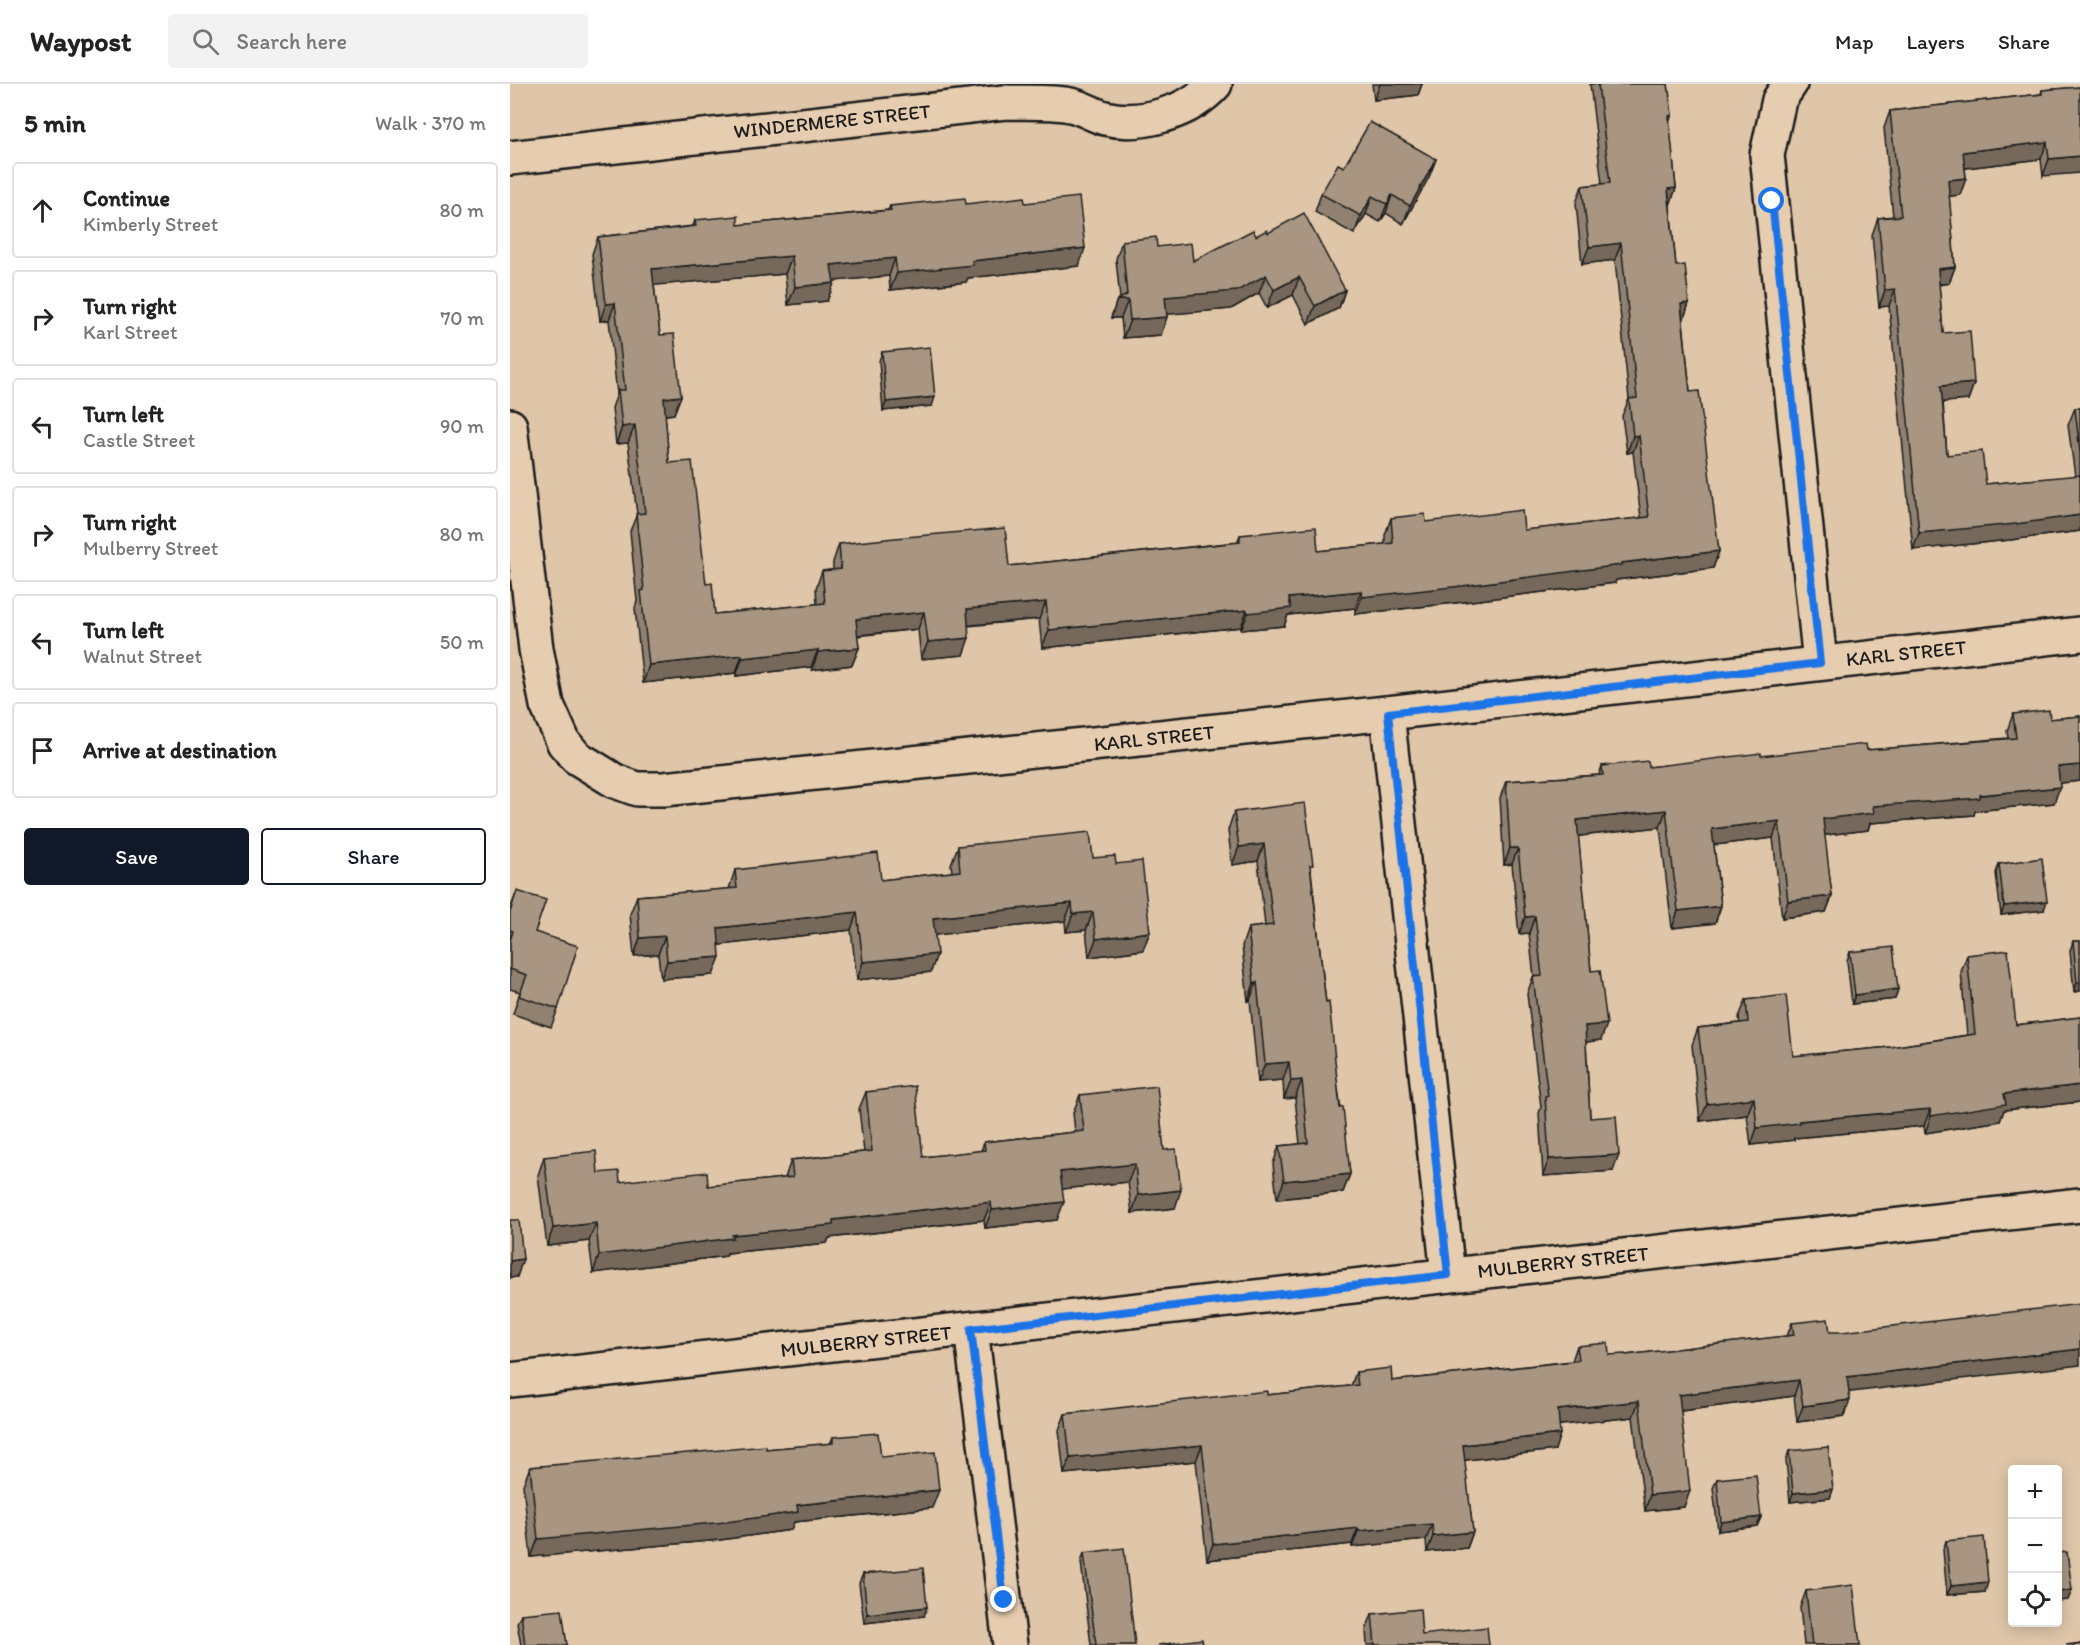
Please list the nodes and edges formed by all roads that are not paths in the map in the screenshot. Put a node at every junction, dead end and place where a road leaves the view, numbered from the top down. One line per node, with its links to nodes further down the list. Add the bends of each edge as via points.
1 (1215, 84): 3 (street, WINDERMERE STREET, via 1179,110 1143,120 1105,118 1070,105 1005,102)
2 (1790, 84): 6 (street, via 1779,100 1767,155)
3 (510, 158)
4 (510, 426): 7 (street, KARL STREET, via 546,705 564,743 576,758 637,789)
5 (2080, 634): 6 (street, KARL STREET)
6 (1820, 663): 7 (street, KARL STREET)
7 (1388, 713): 9 (street)
8 (2080, 1205): 9 (street, MULBERRY STREET)
9 (1448, 1275): 10 (street, MULBERRY STREET)
10 (971, 1329): 11 (street, MULBERRY STREET); 12 (street)
11 (510, 1380)
12 (1010, 1645)

